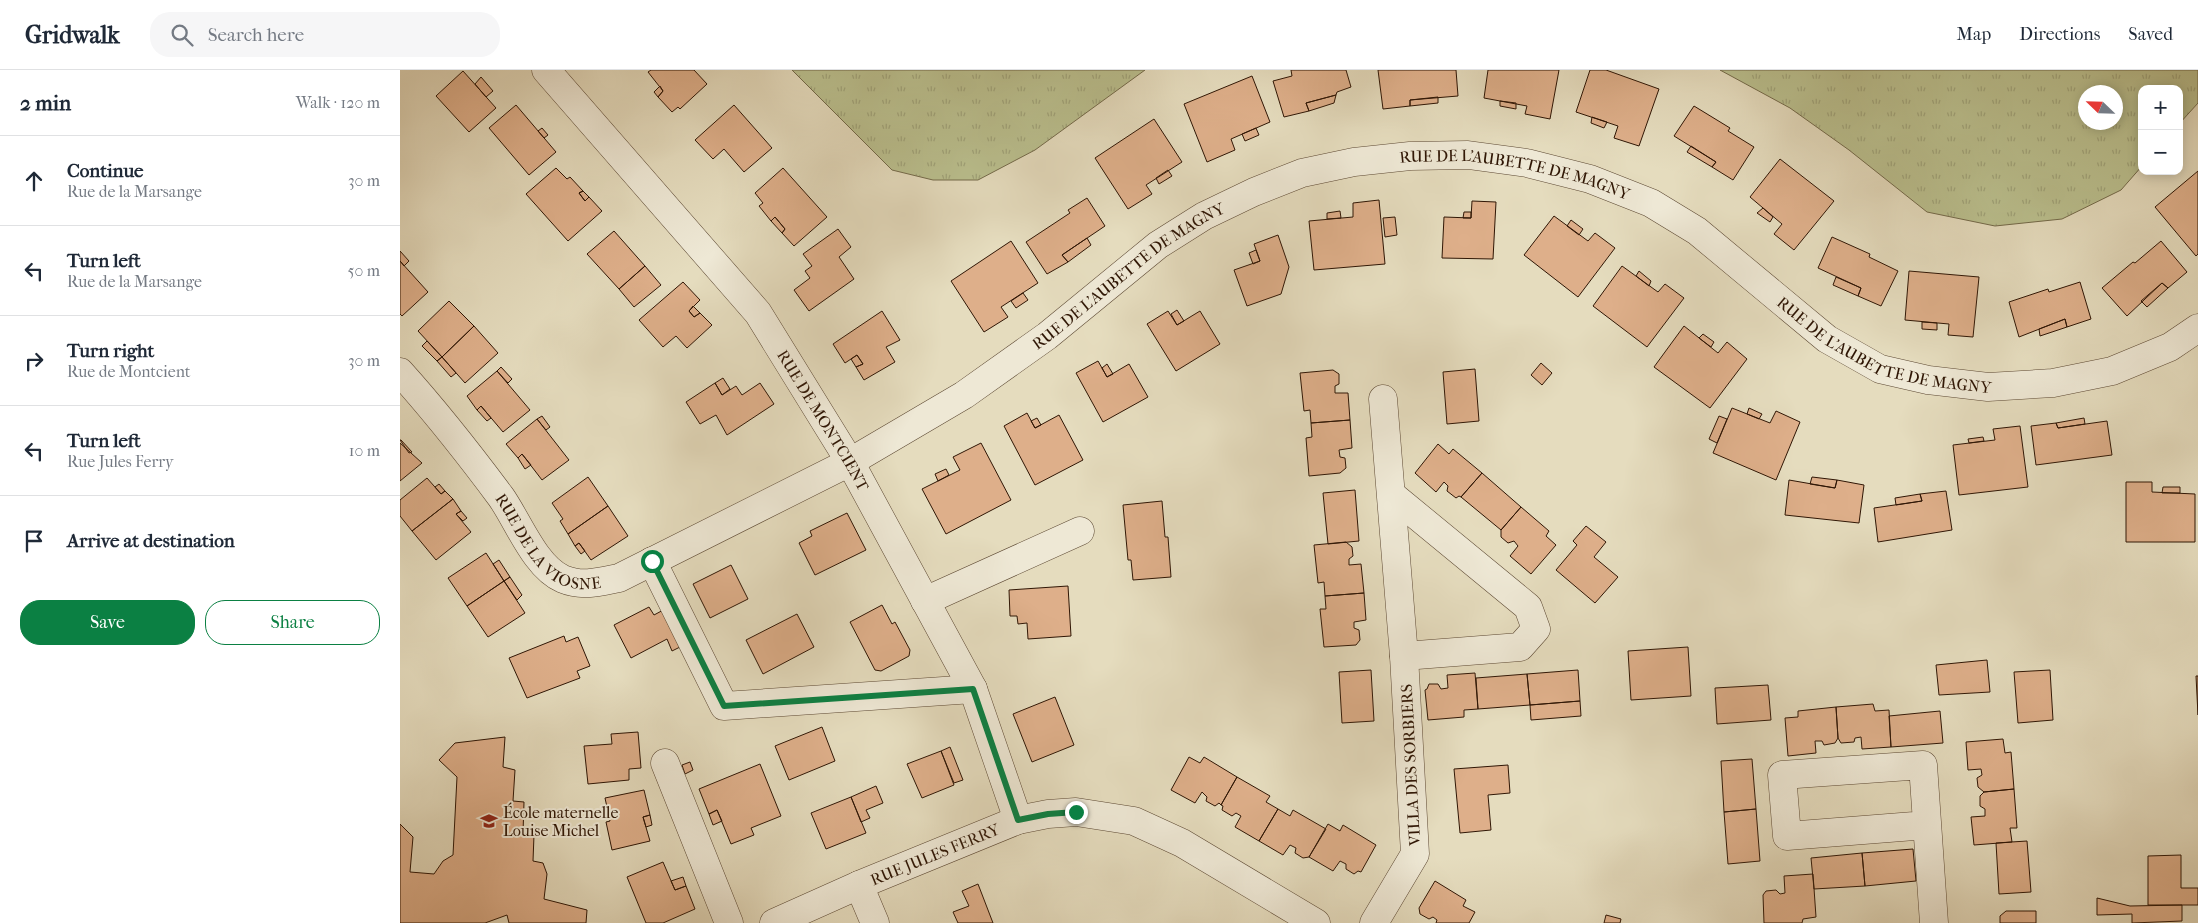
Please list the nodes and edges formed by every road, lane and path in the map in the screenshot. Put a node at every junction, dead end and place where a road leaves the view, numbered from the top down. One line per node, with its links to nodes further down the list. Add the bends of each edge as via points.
1 (546, 70): 5 (street, RUE DE MONTCIENT, via 758,313)
2 (2198, 328): 5 (street, RUE DE L'AUBETTE DE MAGNY, via 2170,347 2112,371 2052,383 1988,387 1928,380 1880,369 1827,339 1697,230 1651,203 1590,179 1527,163 1468,155 1410,156 1354,162 1302,173 1204,216 1158,245 1047,336 964,395)
3 (400, 372): 8 (street, RUE DE LA VIOSNE, via 502,499 542,562 562,578 585,585 619,578)
4 (1384, 399): 6 (street, VILLA DES SORBIERS)
5 (850, 462): 8 (street, RUE DE LA VIOSNE); 9 (street, RUE DE MONTCIENT)
6 (1393, 496): 10 (street, VILLA DES SORBIERS); 10 (street, via 1528,607 1536,629 1520,647)
7 (1080, 531): 9 (street)
8 (652, 561): 11 (street, via 724,706)
9 (925, 601): 11 (street, RUE DE MONTCIENT)
10 (1404, 656): 20 (street, VILLA DES SORBIERS, via 1415,854)
11 (973, 689): 13 (street, RUE DE MONTCIENT)
12 (665, 763): 16 (street)
13 (1018, 820): 15 (street, RUE JULES FERRY); 19 (street, RUE JULES FERRY, via 1076,812 1134,820 1182,843)
14 (1927, 826): 14 (street, via 1922,765 1782,775 1787,836); 21 (street)
15 (859, 885): 17 (street, RUE JULES FERRY); 18 (street)
16 (728, 923)
17 (774, 923)
18 (875, 923)
19 (1316, 923)
20 (1374, 923)
21 (1934, 923)

